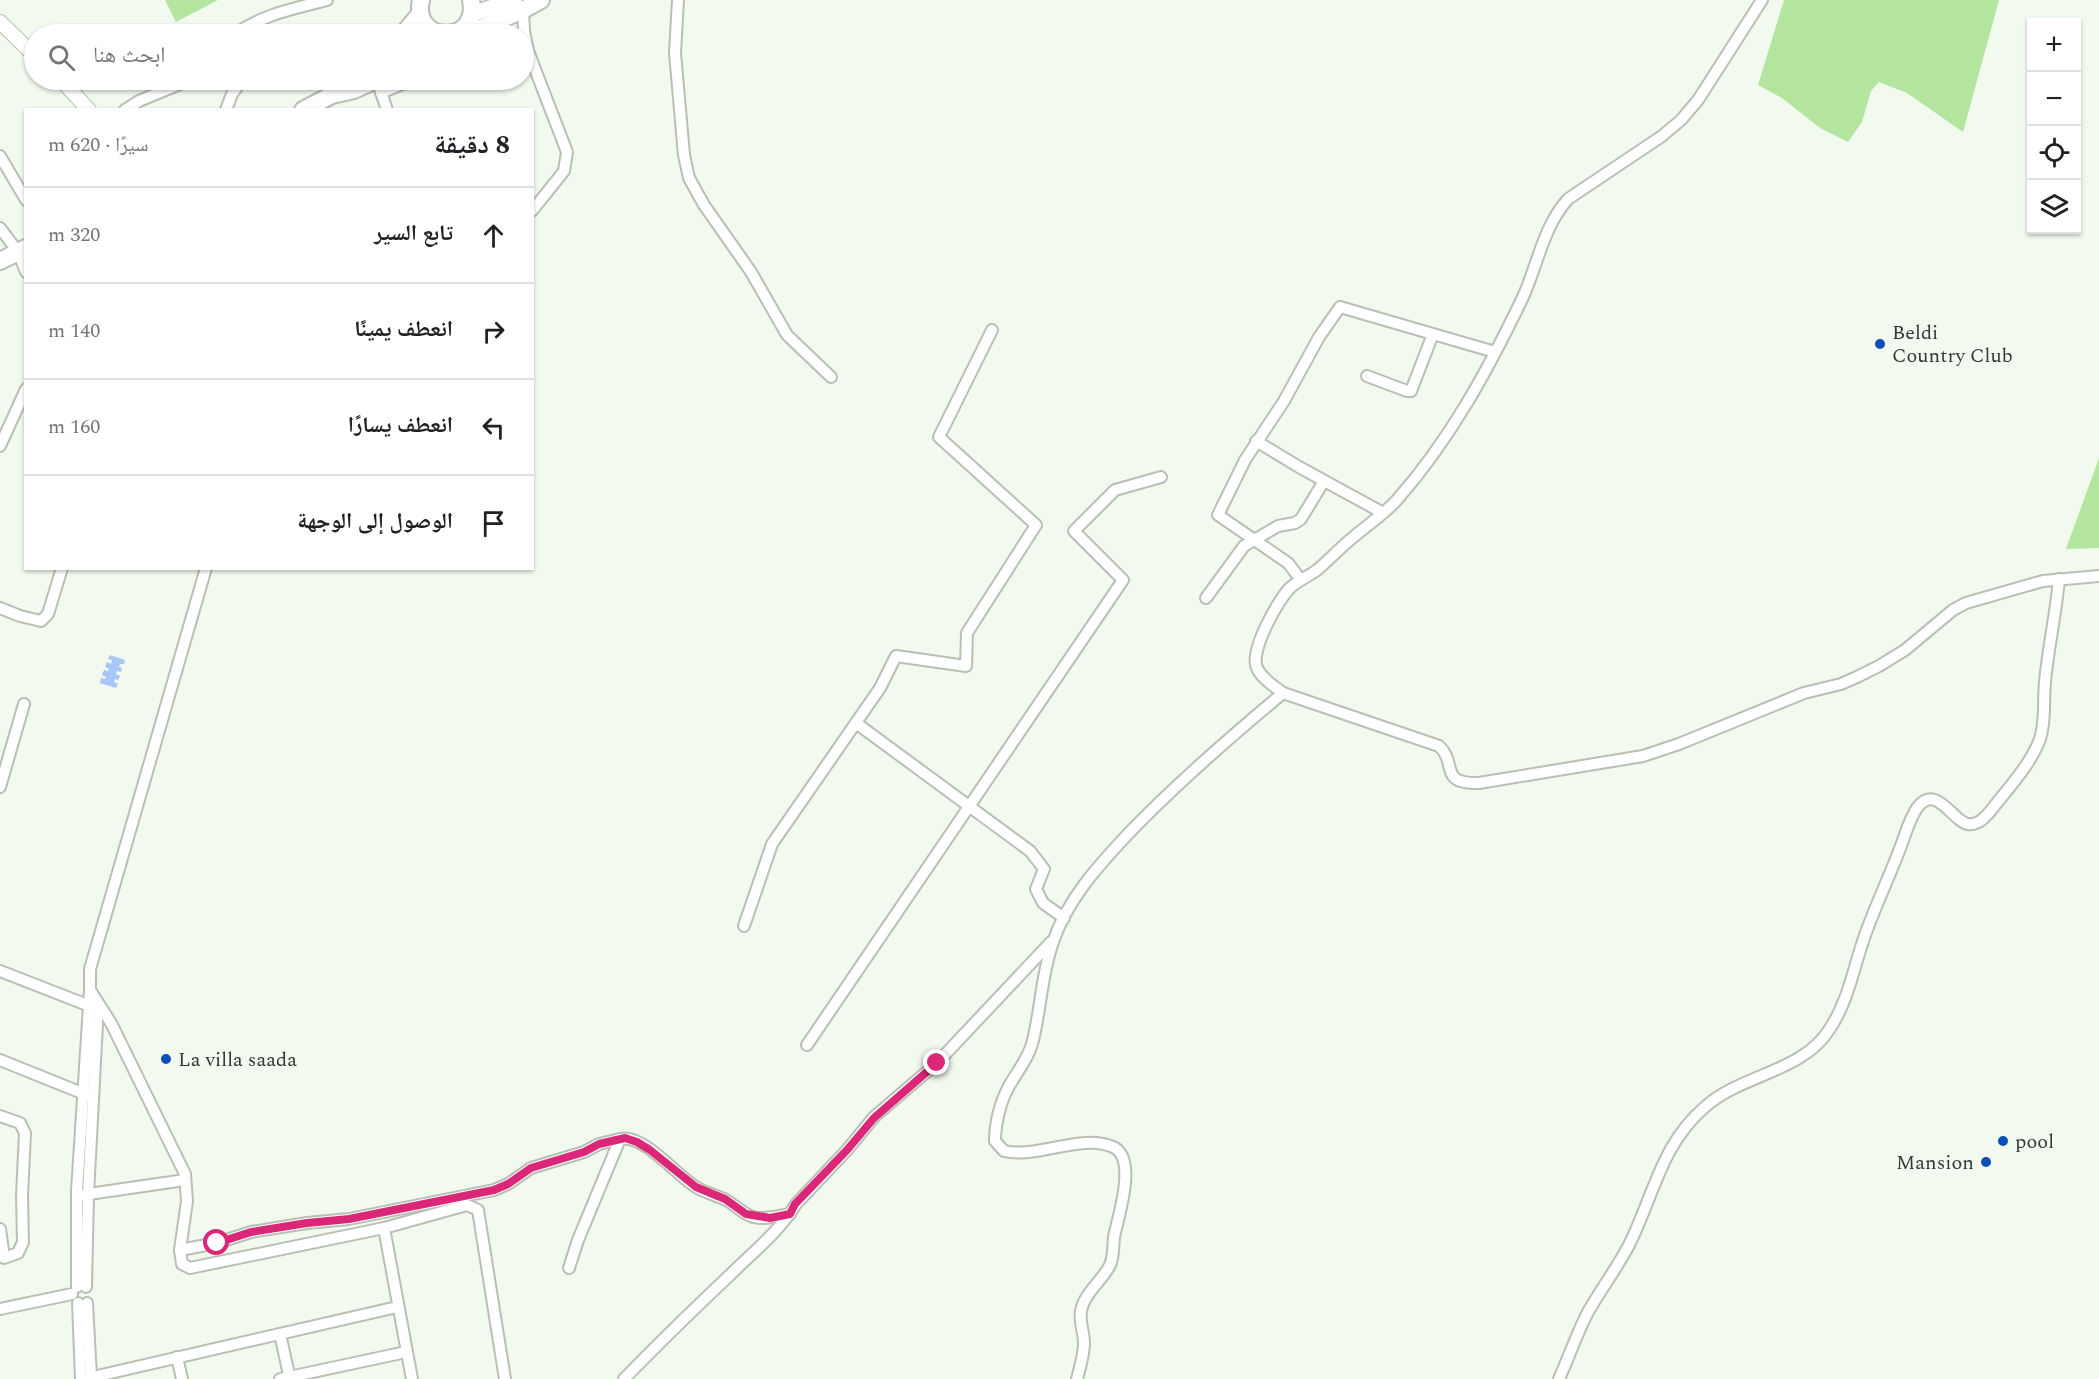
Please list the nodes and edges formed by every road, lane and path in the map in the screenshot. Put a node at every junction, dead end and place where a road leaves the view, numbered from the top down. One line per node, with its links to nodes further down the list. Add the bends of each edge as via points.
1 (327, 0): 9 (street, via 274,13)
2 (541, 0): 5 (main road)
3 (678, 0): 39 (street, via 675,52 688,178 751,272 782,328)
4 (1762, 0): 37 (street, via 1681,120 1568,199 1557,212 1529,285)
5 (518, 5): 7 (main road); 13 (main road); 14 (street)
6 (421, 7): 10 (main road); 11 (main road)
7 (472, 7): 12 (main road)
8 (0, 22): 15 (street)
9 (251, 24)
10 (410, 24)
11 (427, 24)
12 (466, 24)
13 (485, 24)
14 (519, 24)
15 (24, 45)
16 (534, 67): 31 (street, via 567,152 564,171)
17 (70, 90): 24 (street)
18 (166, 90): 25 (street)
19 (235, 90): 26 (street)
20 (338, 90): 23 (main road)
21 (354, 90): 23 (main road)
22 (380, 90): 28 (street)
23 (332, 95): 27 (main road)
24 (87, 108)
25 (128, 108)
26 (227, 108)
27 (307, 108)
28 (386, 108)
29 (0, 156): 30 (street)
30 (24, 197)
31 (534, 208)
32 (0, 228): 33 (street)
33 (22, 250): 34 (main road)
34 (0, 261)
35 (992, 330): 56 (street, via 939,436 1036,525 967,633 966,666 896,657)
36 (1432, 334): 37 (street); 38 (street, via 1411,391); 41 (street, via 1340,307)
37 (1495, 352): 45 (street, via 1466,408 1435,453)
38 (1367, 376)
39 (831, 377)
40 (24, 393): 42 (street)
41 (1257, 441): 44 (street); 46 (street, via 1218,515)
42 (0, 446)
43 (1161, 477): 58 (street, via 1115,490 1074,531 1123,580)
44 (1323, 481): 45 (street); 46 (street, via 1301,519)
45 (1383, 513): 51 (street)
46 (1253, 539): 51 (street, via 1288,563); 52 (street)
47 (61, 570): 53 (street, via 48,614 41,621)
48 (205, 570): 63 (street, via 90,969)
49 (2099, 576): 50 (street)
50 (2059, 579): 54 (street, via 1966,603 1905,650 1857,677 1804,693 1679,744 1643,756 1490,781 1459,781 1449,773 1444,751 1432,743); 90 (street, via 2043,724 2027,764 1977,823 1960,821 1941,802 1929,800 1920,804 1876,907 1838,1018 1809,1052 1724,1093 1707,1105 1677,1138 1655,1179 1628,1246 1582,1325)
51 (1301, 580): 54 (street, via 1279,603 1254,660 1263,677)
52 (1206, 598)
53 (0, 608)
54 (1283, 693): 59 (street, via 1153,808 1081,888)
55 (24, 704): 57 (street)
56 (856, 723): 58 (street); 60 (street, via 772,844)
57 (0, 784)
58 (969, 807): 59 (street, via 1030,851 1044,868 1036,889 1042,903); 64 (street)
59 (1064, 918): 61 (street)
60 (744, 926)
61 (1053, 940): 72 (street, via 937,1063 874,1118); 89 (street, via 1032,1043 1004,1098 995,1141 998,1147 1012,1153 1090,1144 1114,1147 1121,1152 1126,1173 1112,1256 1081,1310 1084,1342)
62 (0, 971): 63 (street)
63 (95, 1006): 66 (street); 67 (street); 70 (street, via 111,1023)
64 (807, 1045)
65 (0, 1060): 66 (street)
66 (82, 1093): 67 (street); 71 (street)
67 (93, 1097): 71 (street)
68 (0, 1116): 74 (street, via 20,1123 25,1133 23,1242 12,1257 4,1258)
69 (620, 1139): 72 (street, via 637,1142 696,1187 725,1199 746,1214 770,1218); 75 (street, via 531,1168 494,1190 349,1219 261,1230); 76 (street)
70 (185, 1180): 71 (street); 75 (street, via 187,1201)
71 (82, 1195): 77 (street)
72 (790, 1214): 88 (street)
73 (384, 1228): 75 (street, via 190,1268 182,1264); 78 (street); 87 (street, via 467,1205 478,1210)
74 (0, 1229)
75 (180, 1250)
76 (569, 1269)
77 (80, 1295): 79 (street); 83 (street)
78 (397, 1307): 80 (street); 81 (street)
79 (0, 1309)
80 (280, 1334): 82 (street); 84 (street)
81 (406, 1352): 84 (street); 86 (street)
82 (177, 1357): 83 (street); 85 (street)
83 (87, 1378)
84 (287, 1378)
85 (182, 1379)
86 (412, 1379)
87 (505, 1379)
88 (624, 1379)
89 (1077, 1379)
90 (1559, 1379)

